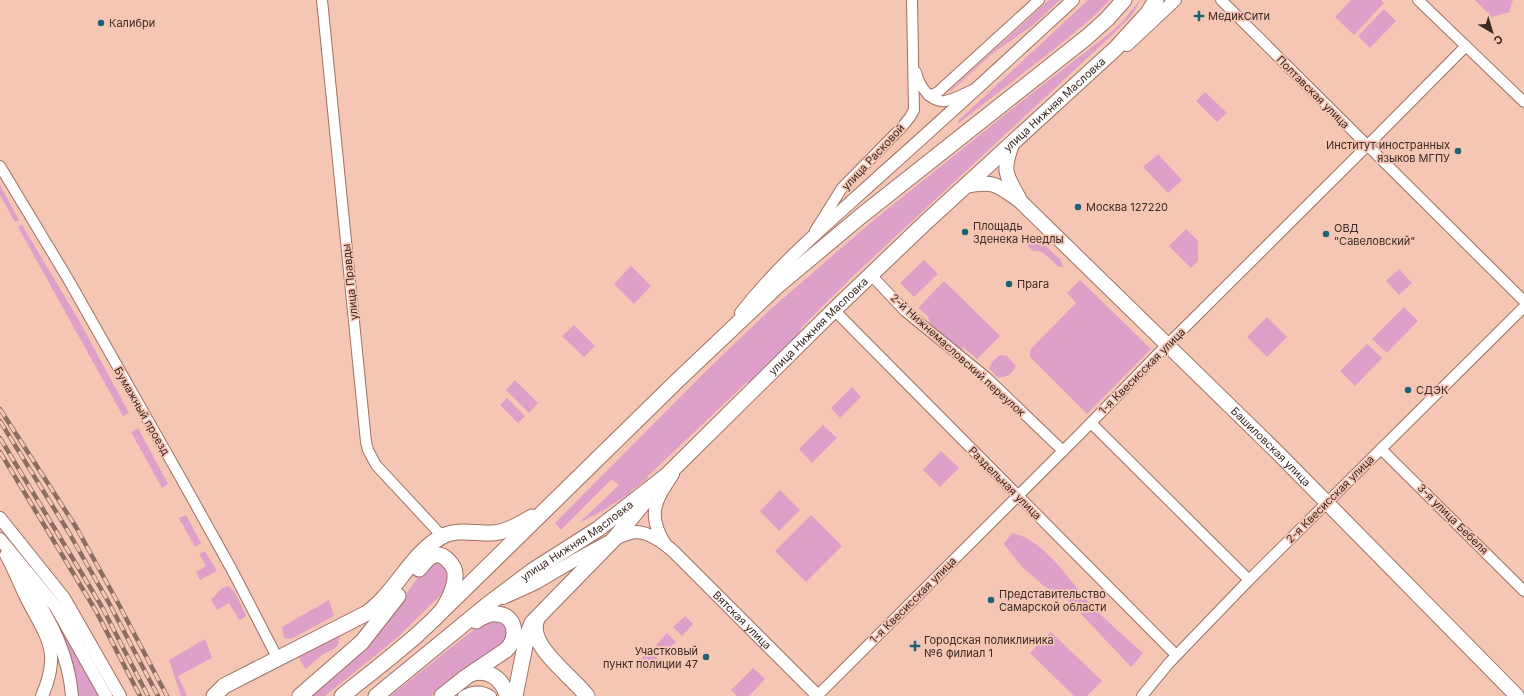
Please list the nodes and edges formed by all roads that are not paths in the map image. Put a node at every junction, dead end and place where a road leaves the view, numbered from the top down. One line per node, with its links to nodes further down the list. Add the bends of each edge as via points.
1 (322, 0): 37 (street, улица Правды, via 366,442 379,469)
2 (912, 0): 11 (street, улица Расковой)
3 (1039, 0): 14 (street, via 938,92)
4 (1073, 0): 13 (street)
5 (1124, 0): 26 (main road, via 1088,37 827,243)
6 (1156, 0): 12 (main road, via 1130,34)
7 (1175, 0): 12 (street, улица Нижняя Масловка, via 1126,46)
8 (1220, 0): 17 (street, Полтавская улица)
9 (1418, 0): 10 (street)
10 (1466, 46): 15 (street); 17 (street, 1-я Квесисская улица)
11 (913, 62): 14 (street, via 920,84); 21 (street, улица Расковой, via 914,110 910,117 842,188)
12 (1095, 68): 16 (main road, улица Нижняя Масловка)
13 (978, 88): 14 (street, via 944,101); 21 (street)
14 (928, 94)
15 (1524, 102)
16 (1013, 142): 19 (main road, улица Нижняя Масловка); 20 (main road, Башиловская улица, via 1007,158 1006,172)
17 (1367, 146): 23 (street, Полтавская улица); 27 (street, 1-я Квесисская улица)
18 (0, 166): 51 (street, Бумажный проезд, via 68,279 209,529)
19 (965, 186): 20 (main road, Башиловская улица, via 991,183); 22 (main road, улица Нижняя Масловка)
20 (1020, 200): 27 (main road, Башиловская улица)
21 (812, 236): 26 (street, via 769,279)
22 (871, 276): 25 (main road, улица Нижняя Масловка); 30 (street, 2-й Нижнемасловский переулок, via 905,311 987,378)
23 (1524, 301)
24 (1524, 307): 29 (street, 2-я Квесисская улица)
25 (834, 310): 31 (main road, улица Нижняя Масловка); 34 (street, Раздельная улица)
26 (723, 336): 33 (main road)
27 (1168, 345): 28 (street, 1-я Квесисская улица); 35 (main road, Башиловская улица)
28 (1092, 423): 30 (street, 1-я Квесисская улица); 43 (street)
29 (1381, 449): 35 (street, 2-я Квесисская улица); 45 (street, 3-я улица Бебеля)
30 (1063, 451): 34 (street, 1-я Квесисская улица)
31 (681, 462): 32 (main road, улица Нижняя Масловка); 41 (street, Вятская улица, via 661,492 655,513 656,529)
32 (666, 476): 39 (main road); 46 (main road, улица Нижняя Масловка, via 609,521 532,571)
33 (566, 491): 37 (main road, via 535,515 505,531 450,533); 48 (main road)
34 (1018, 495): 50 (street, Раздельная улица); 68 (street, 1-я Квесисская улица)
35 (1326, 503): 43 (street, 2-я Квесисская улица); 70 (main road, Башиловская улица)
36 (0, 518): 56 (street, via 64,598)
37 (442, 536): 44 (main road, via 424,550)
38 (0, 539): 55 (street, via 56,607)
39 (614, 539): 41 (street, Вятская улица, via 635,532 651,536); 46 (street, Вятская улица, via 534,584); 47 (main road)
40 (0, 543): 42 (street)
41 (666, 545): 68 (street, Вятская улица)
42 (10, 563): 53 (street, via 49,641 49,679); 54 (street, via 36,598 61,645 69,667)
43 (1249, 580): 50 (street, 2-я Квесисская улица)
44 (396, 584): 51 (main road, via 367,614); 58 (main road, via 375,618 357,637)
45 (1524, 591)
46 (488, 605): 49 (main road, улица Нижняя Масловка)
47 (540, 613): 66 (main road, via 526,636); 67 (main road, via 535,624 537,638 552,660)
48 (434, 619): 59 (main road, via 448,600 455,578 452,565 437,555 430,557 420,567 362,642); 60 (main road)
49 (449, 637): 52 (main road, via 489,614 504,616 513,626 515,634 511,646); 61 (main road)
50 (1176, 655): 69 (street, 2-я Квесисская улица)
51 (278, 659): 57 (main road, via 224,686)
52 (466, 677): 62 (main road); 65 (main road, via 477,672 490,674 500,681)
53 (42, 696)
54 (72, 696)
55 (106, 696)
56 (120, 696)
57 (214, 696)
58 (288, 696)
59 (300, 696)
60 (342, 696)
61 (376, 696)
62 (442, 696)
63 (463, 696): 64 (street, via 475,691)
64 (491, 696)
65 (507, 696)
66 (515, 696)
67 (587, 696)
68 (817, 696)
69 (1142, 696)
70 (1517, 696)

